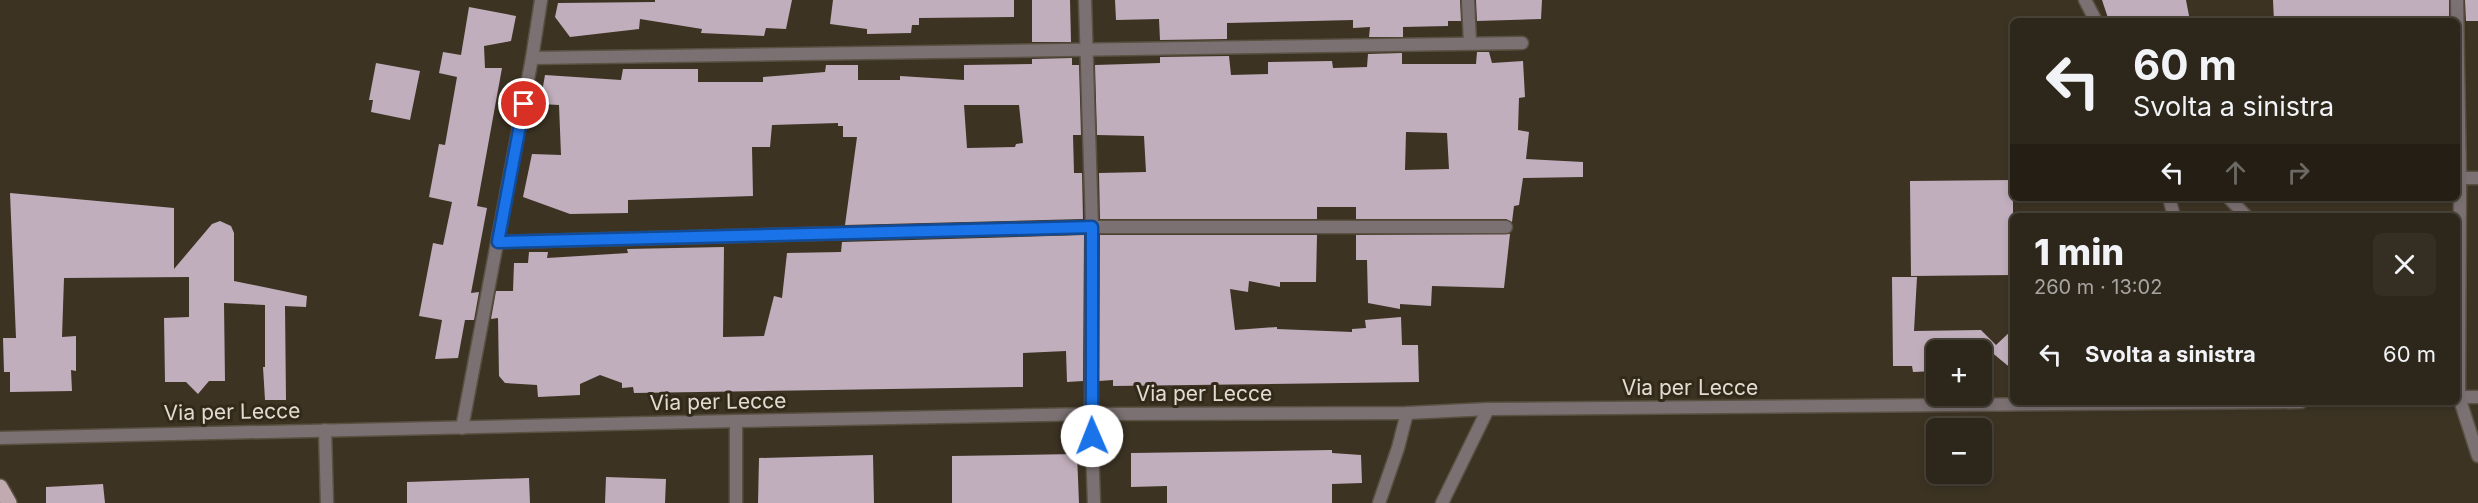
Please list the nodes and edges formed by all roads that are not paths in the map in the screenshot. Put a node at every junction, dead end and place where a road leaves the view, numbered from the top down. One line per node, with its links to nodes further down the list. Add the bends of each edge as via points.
1 (541, 0): 11 (street)
2 (1085, 0): 10 (street)
3 (1468, 0): 8 (street)
4 (2085, 0): 6 (street)
5 (2457, 0): 7 (street)
6 (2094, 18)
7 (2457, 18)
8 (1470, 43): 9 (street); 10 (street)
9 (1522, 43)
10 (1087, 48): 11 (street); 16 (street)
11 (532, 58): 18 (street)
12 (2460, 178): 13 (street)
13 (2478, 178)
14 (2232, 201): 15 (street)
15 (2243, 213)
16 (1092, 227): 17 (street); 18 (street); 25 (street)
17 (1506, 227)
18 (498, 242): 27 (street)
19 (2460, 397): 20 (street)
20 (2478, 397)
21 (2460, 403): 30 (street)
22 (2010, 405): 23 (street, Via per Lecce)
23 (1488, 409): 24 (street, Via per Lecce); 37 (street)
24 (1407, 413): 25 (street, Via per Lecce); 36 (street)
25 (1091, 414): 26 (street, Via per Lecce); 35 (street)
26 (736, 421): 27 (street, Via per Lecce); 34 (street)
27 (462, 428): 28 (street, Via per Lecce)
28 (325, 430): 29 (street, Via per Lecce); 33 (street)
29 (0, 438)
30 (2478, 456)
31 (0, 487): 32 (main road)
32 (9, 503)
33 (327, 503)
34 (736, 503)
35 (1094, 503)
36 (1378, 503)
37 (1442, 503)

